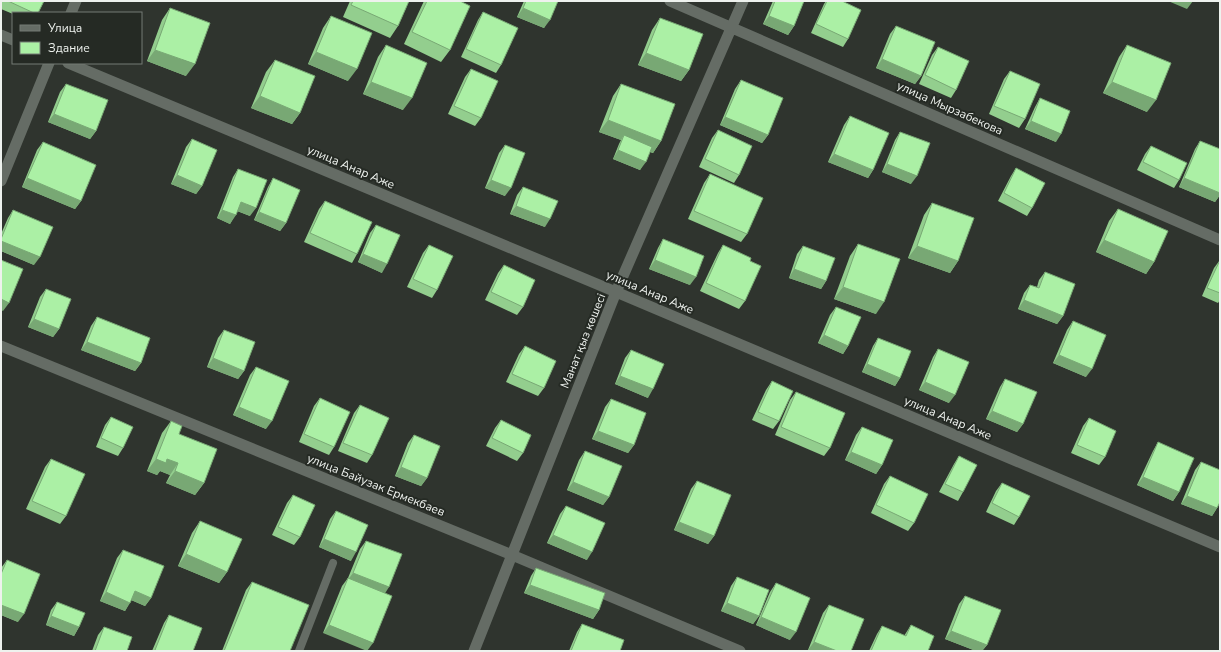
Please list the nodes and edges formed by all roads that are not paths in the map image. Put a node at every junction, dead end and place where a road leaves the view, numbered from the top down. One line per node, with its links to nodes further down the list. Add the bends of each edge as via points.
1 (76, 1): 4 (street)
2 (670, 1): 5 (street, улица Мырзабекова)
3 (743, 1): 5 (street, Манат қыз көшесі)
4 (71, 12)
5 (732, 27): 11 (street, улица Мырзабекова); 12 (street, Манат қыз көшесі)
6 (1, 35): 7 (street)
7 (12, 40)
8 (50, 64): 10 (street)
9 (70, 64): 12 (street, улица Анар Аже)
10 (1, 182)
11 (1220, 240)
12 (616, 292): 14 (street, улица Анар Аже); 15 (street, Манат қыз көшесі)
13 (1, 346): 15 (street, улица Байузак Ермекбаев)
14 (1220, 547)
15 (512, 555): 18 (street, Манат қыз көшесі); 19 (street, улица Байузак Ермекбаев)
16 (333, 563): 17 (lane)
17 (299, 651)
18 (474, 651)
19 (740, 651)

